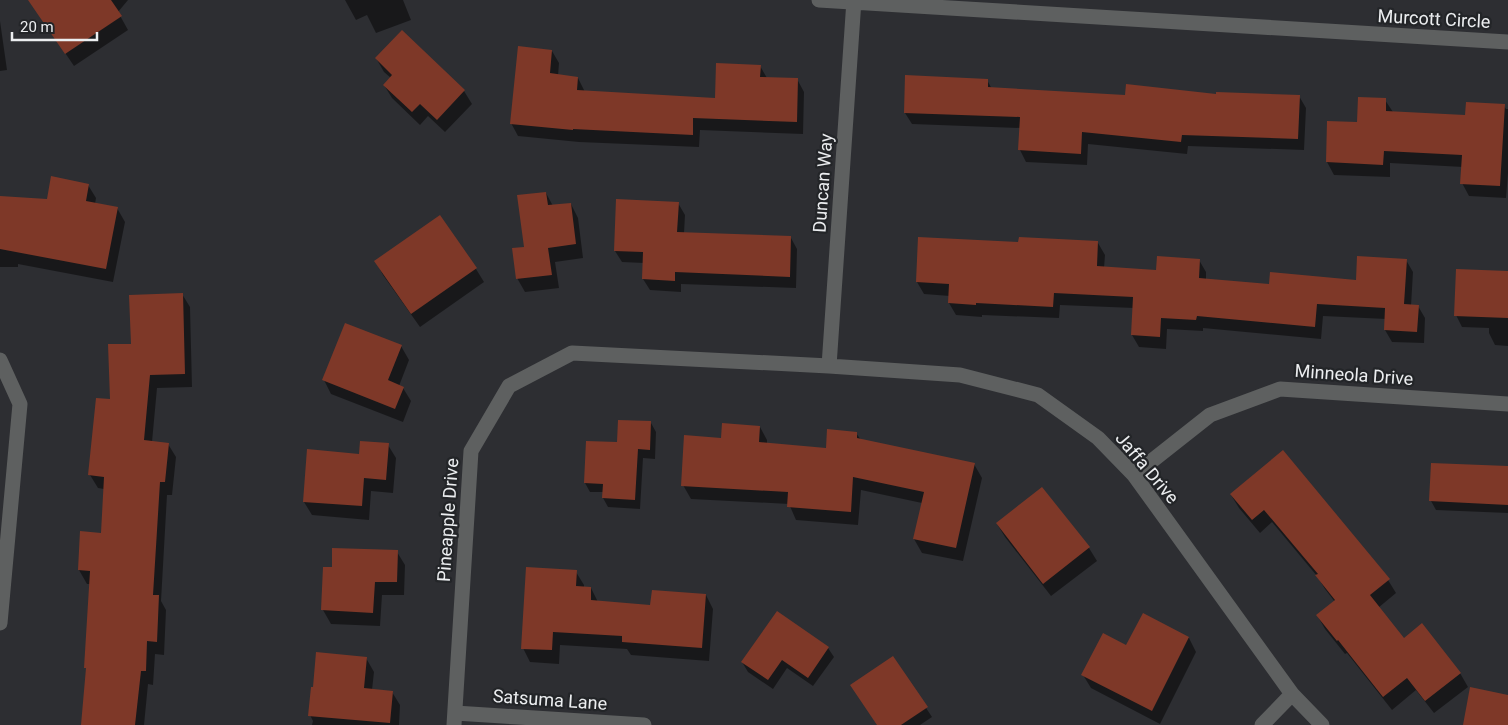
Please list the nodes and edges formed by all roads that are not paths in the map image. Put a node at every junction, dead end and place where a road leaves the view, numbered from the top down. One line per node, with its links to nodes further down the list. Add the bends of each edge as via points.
1 (819, 0): 2 (street, Murcott Circle)
2 (854, 1): 3 (street, Murcott Circle); 5 (street, Duncan Way)
3 (1508, 42)
4 (0, 360): 8 (street, via 20,404)
5 (828, 366): 7 (street, Jaffa Drive, via 960,375 1038,395 1098,438); 10 (street, Pineapple Drive, via 572,353 509,386 471,451)
6 (1508, 404): 7 (street, Minneola Drive, via 1280,389 1210,415)
7 (1134, 475): 9 (street, Jaffa Drive)
8 (0, 623)
9 (1292, 694): 12 (street); 13 (street, Jaffa Drive)
10 (454, 719): 11 (street, Satsuma Lane)
11 (644, 725)
12 (1262, 725)
13 (1322, 725)

